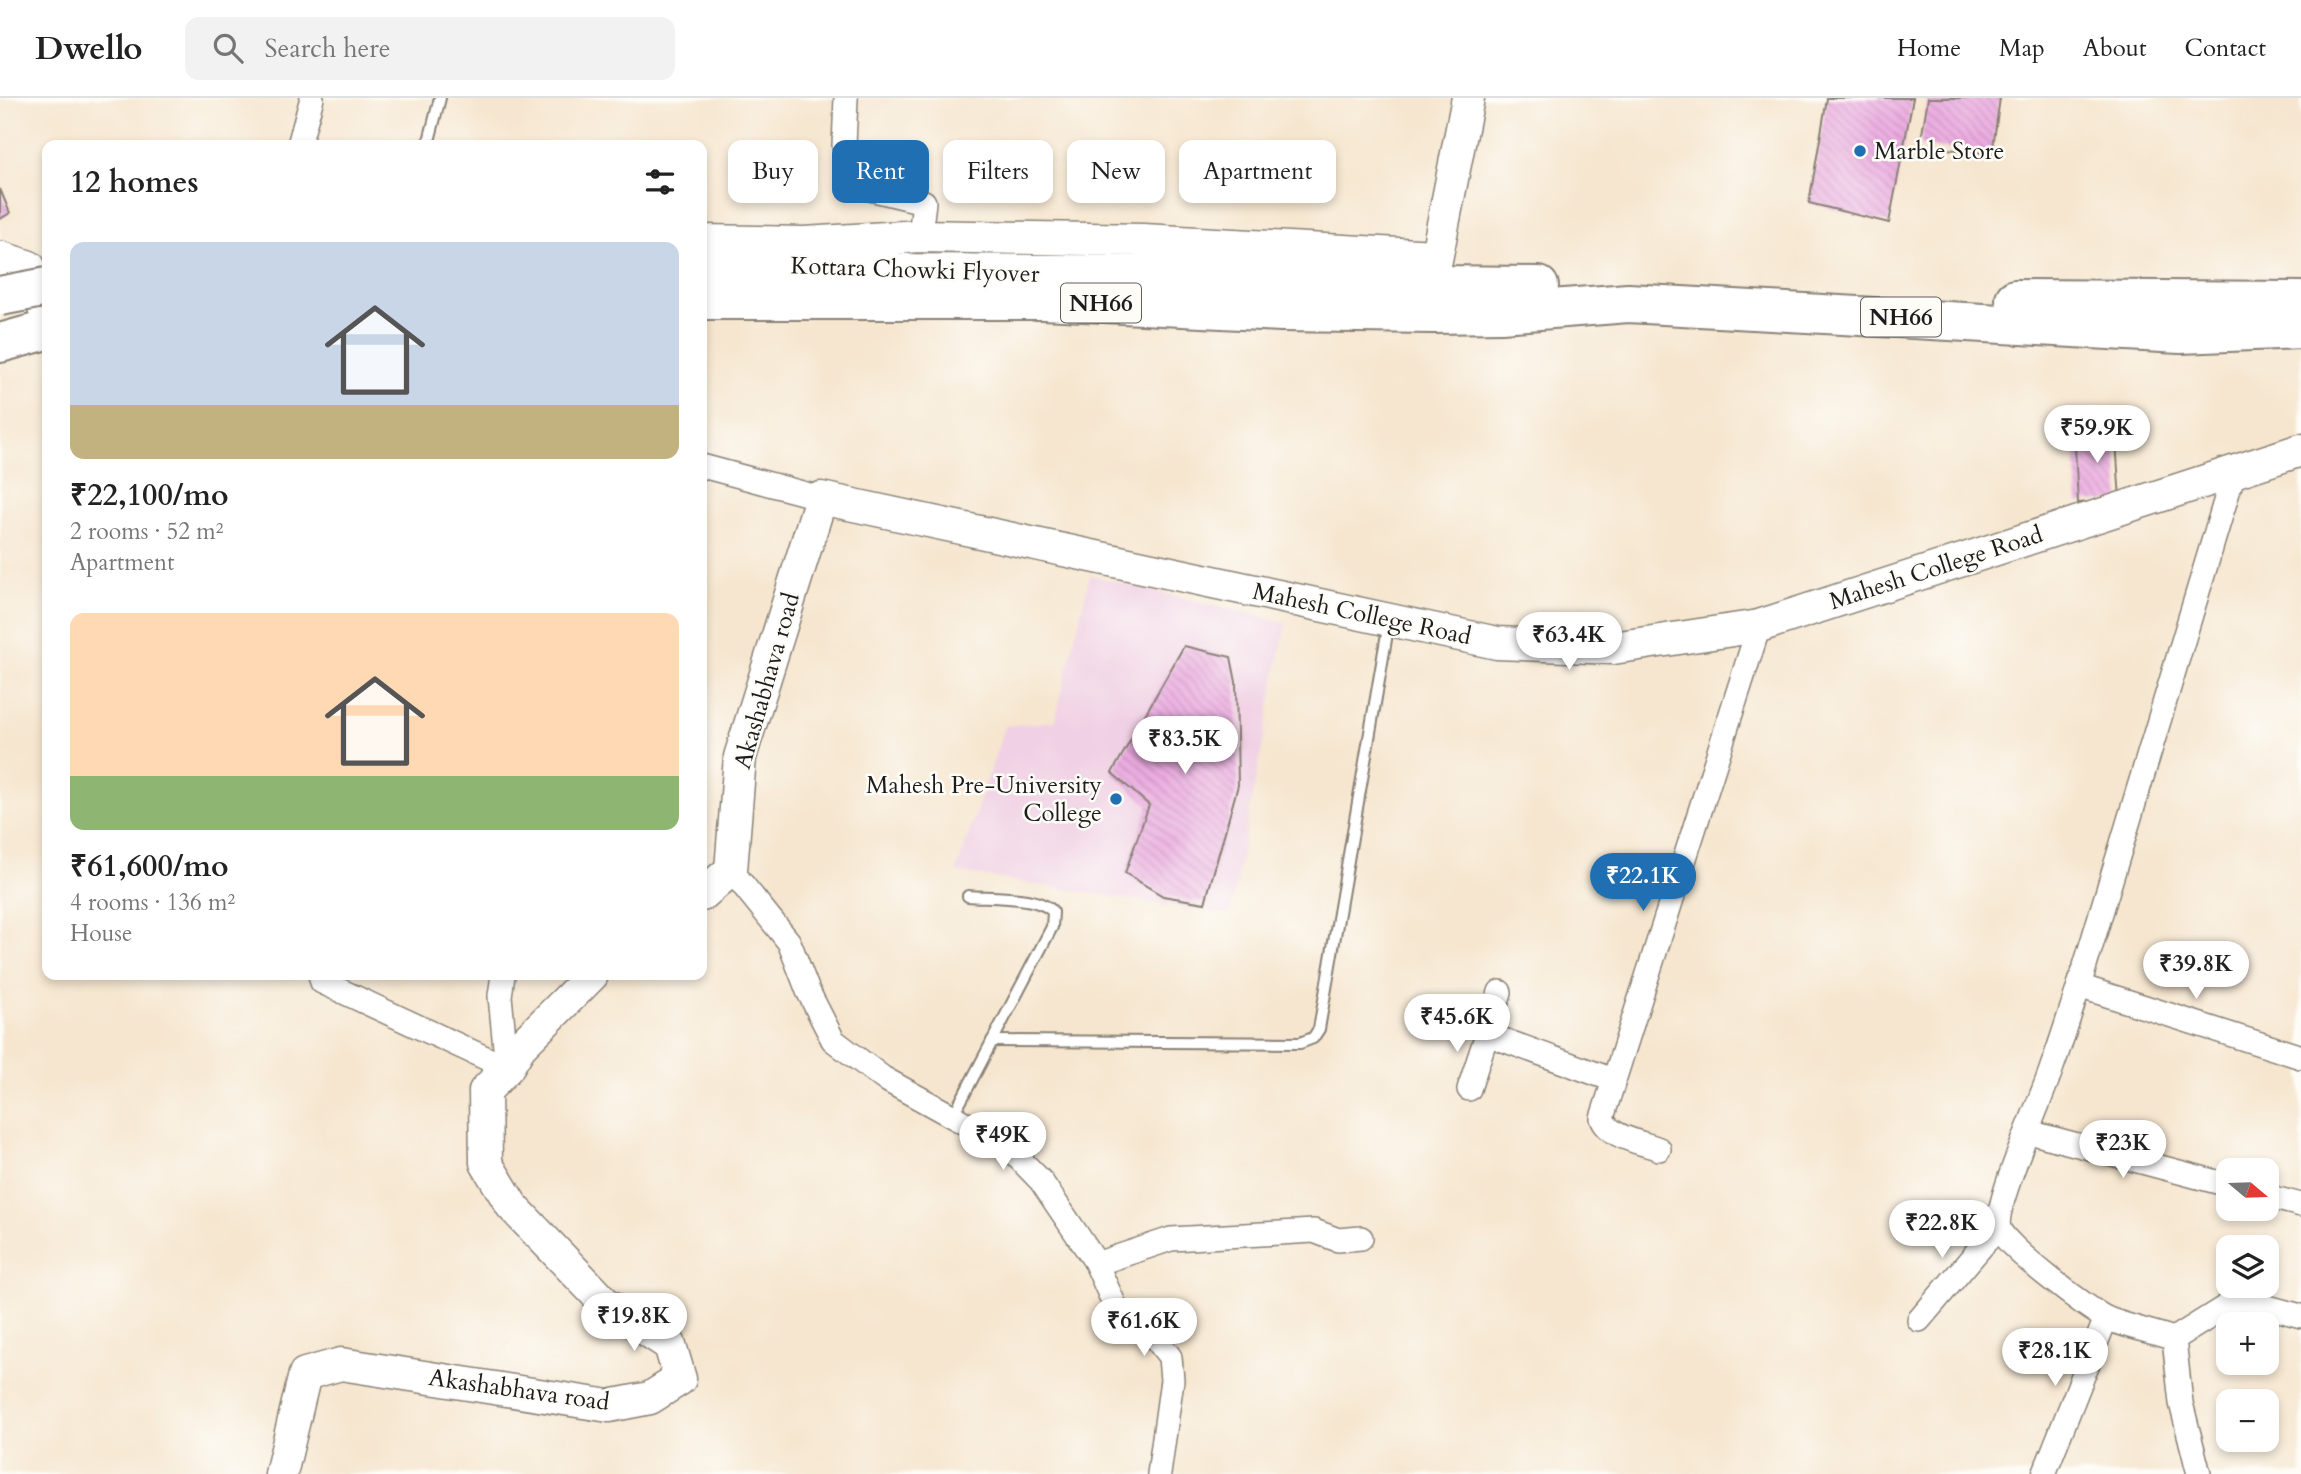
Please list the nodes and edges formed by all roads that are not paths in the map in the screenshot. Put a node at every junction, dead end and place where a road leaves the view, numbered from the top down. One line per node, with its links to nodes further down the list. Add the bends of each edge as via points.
1 (312, 98): 5 (street)
2 (440, 98): 6 (lane)
3 (846, 98): 7 (street, via 844,146 866,188 925,202)
4 (1468, 98): 11 (street)
5 (300, 140)
6 (429, 140)
7 (920, 236): 8 (street, via 804,243); 11 (street, via 1143,240)
8 (707, 241)
9 (707, 264): 11 (highway, Kottara Chowki Flyover / NH66, via 908,272 1219,275)
10 (24, 271): 12 (highway, bridge); 15 (main road)
11 (1433, 285): 13 (highway, NH66, via 1281,312 1044,300); 14 (highway, NH66, via 1649,285 2051,300); 16 (highway, NH66, via 1628,303 2180,334)
12 (0, 296)
13 (707, 300)
14 (2301, 301)
15 (42, 302)
16 (2301, 329)
17 (2301, 450): 19 (street, Mahesh College Road)
18 (707, 467): 20 (street, Mahesh College Road)
19 (2234, 472): 22 (street, Mahesh College Road); 29 (street)
20 (821, 498): 21 (street, Mahesh College Road); 23 (street, Akashabhava road, via 740,757)
21 (1390, 620): 22 (street, Mahesh College Road, via 1497,643 1614,648); 32 (lane, via 1319,1029 1313,1038 1300,1043)
22 (1759, 626): 35 (street)
23 (731, 870): 24 (street); 37 (street, via 789,942 834,1040 883,1079)
24 (707, 891)
25 (968, 896): 32 (lane, via 1035,902 1048,905 1053,912 1052,927)
26 (322, 980): 34 (street)
27 (502, 980): 34 (street)
28 (587, 980): 34 (street, Akashabhava road, via 520,1047)
29 (2078, 986): 33 (street); 38 (street)
30 (1500, 992): 31 (street)
31 (1487, 1034): 35 (street); 36 (street)
32 (992, 1041): 37 (lane)
33 (2301, 1057)
34 (506, 1068): 50 (street, Akashabhava road, via 485,1091 486,1163 512,1206 605,1303 670,1345 680,1379 650,1398 609,1406 341,1364 305,1374)
35 (1613, 1080): 39 (street, via 1604,1125)
36 (1469, 1089)
37 (953, 1116): 45 (street, via 1009,1147 1024,1161)
38 (2029, 1132): 40 (street); 43 (street, via 2007,1186)
39 (1659, 1149)
40 (2216, 1182)
41 (2279, 1199): 42 (street)
42 (2301, 1205)
43 (1998, 1227): 47 (street, via 2005,1240 2034,1266); 48 (street)
44 (1362, 1238): 45 (street, via 1338,1240 1314,1231 1171,1239)
45 (1095, 1261): 51 (street, via 1116,1308 1156,1339 1170,1357 1172,1380)
46 (2301, 1316): 49 (street, via 2238,1299)
47 (2106, 1318): 49 (street); 52 (street)
48 (1919, 1320)
49 (2174, 1339): 53 (street, via 2180,1403)
50 (281, 1474)
51 (1158, 1474)
52 (2044, 1474)
53 (2199, 1474)

